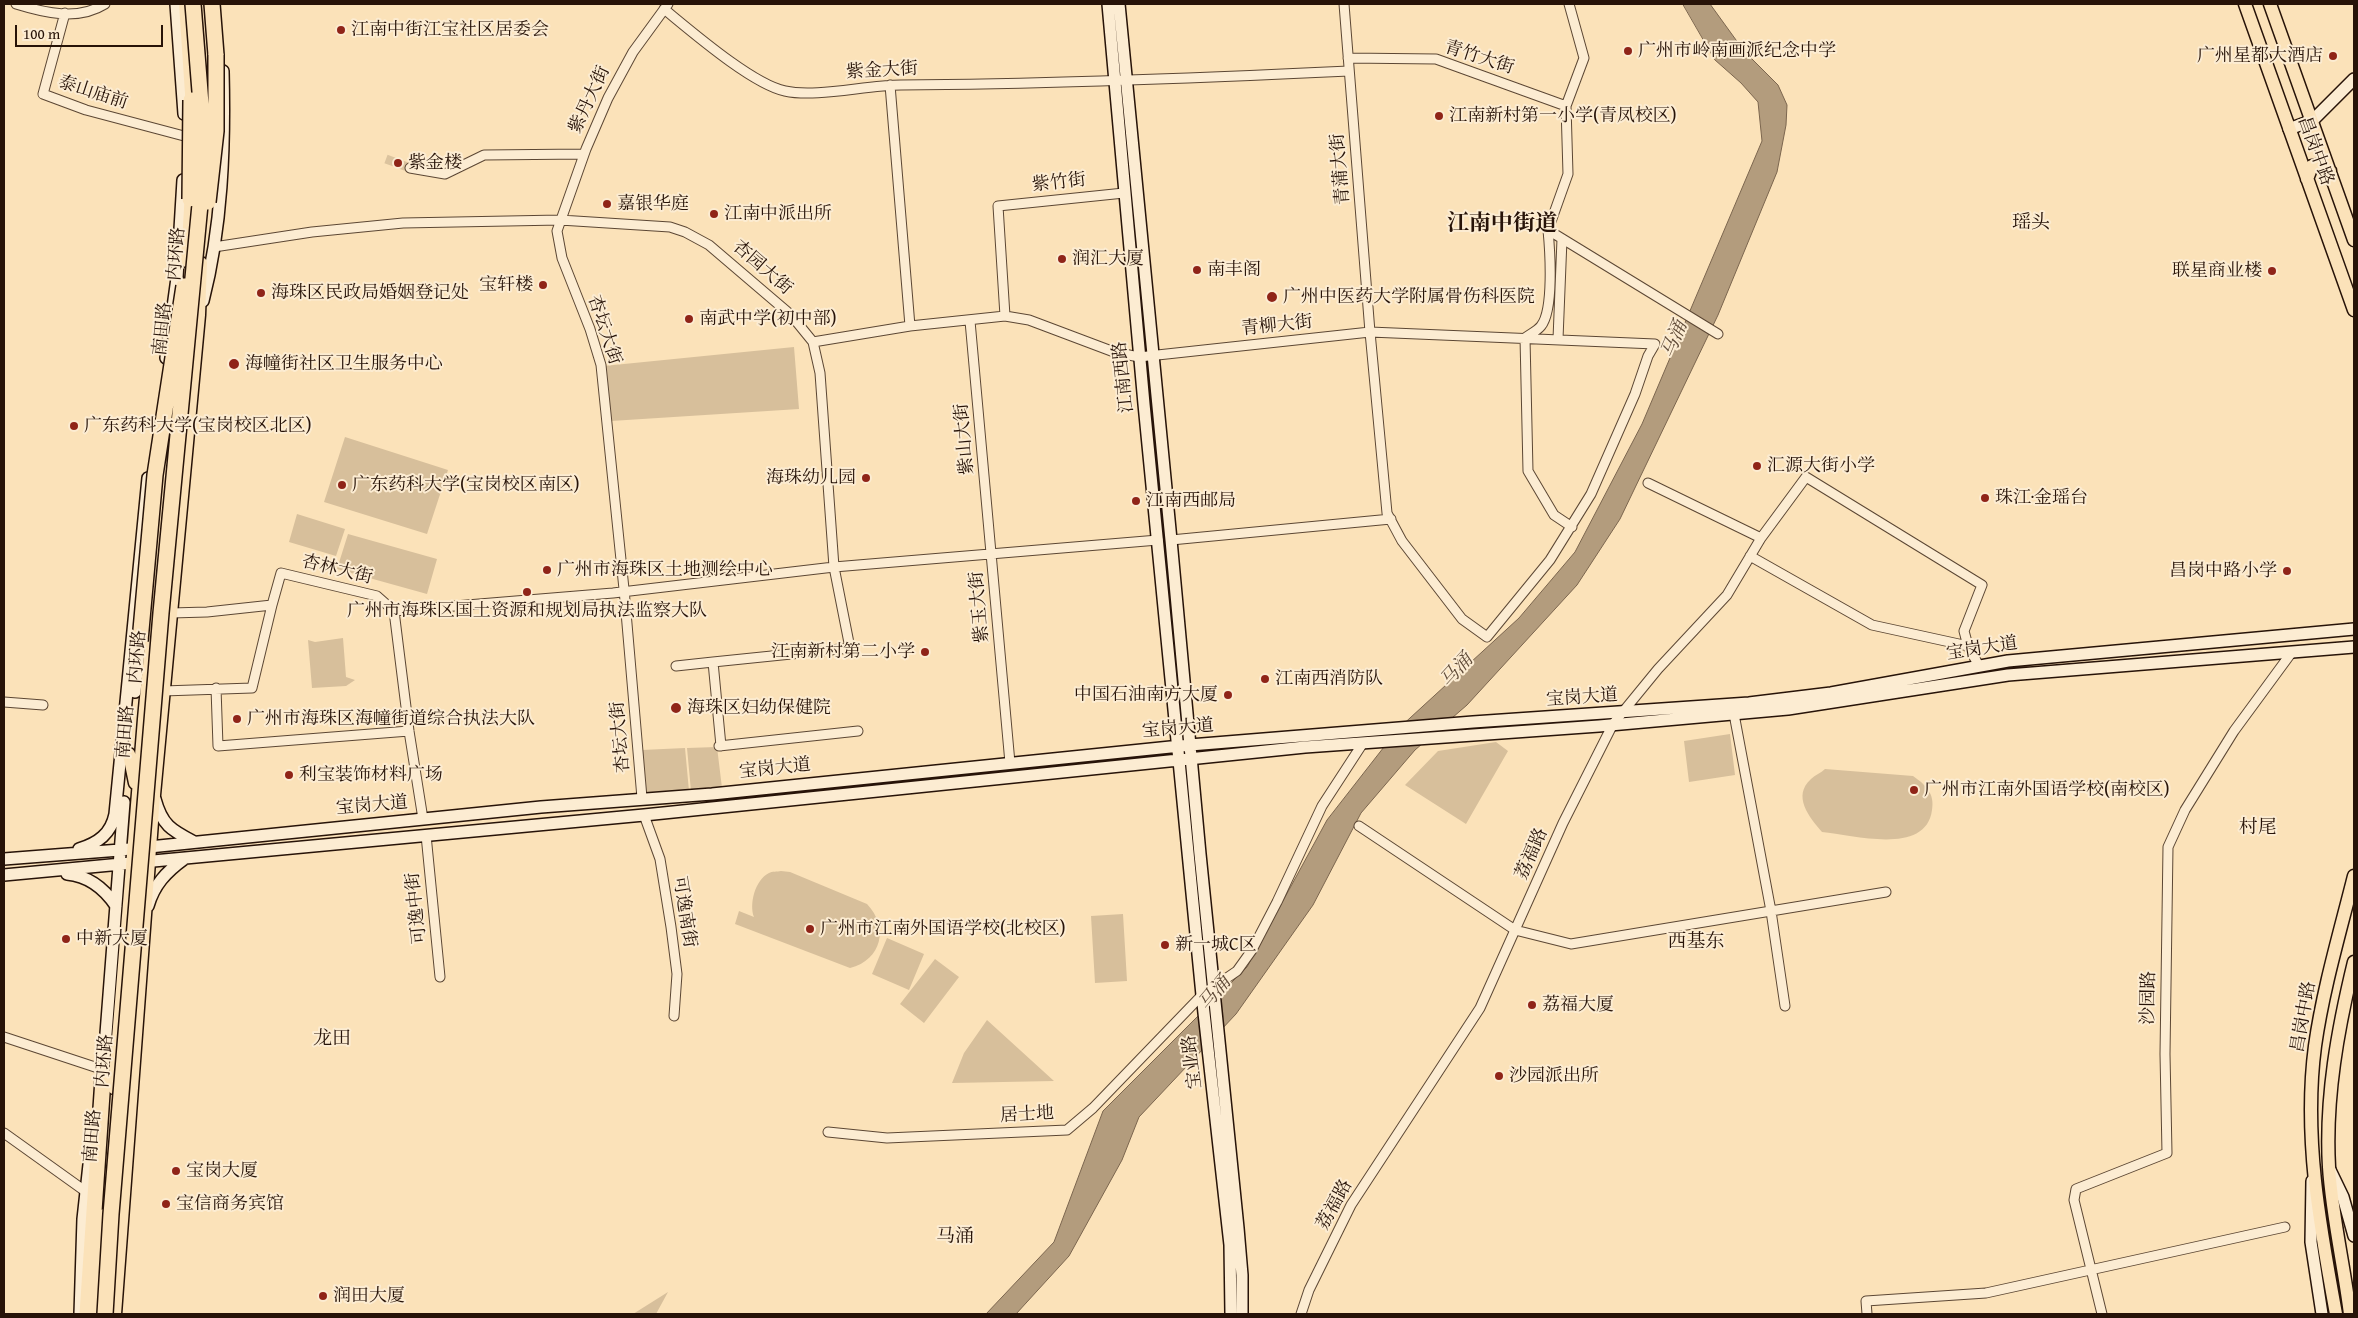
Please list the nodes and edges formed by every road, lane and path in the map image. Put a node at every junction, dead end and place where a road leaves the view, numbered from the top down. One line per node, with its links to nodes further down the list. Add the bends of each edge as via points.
1 (16, 4): 16 (street, via 46,13)
2 (105, 4): 16 (street, via 93,12)
3 (176, 4): 17 (main road)
4 (184, 4): 20 (main road, 南田路); 46 (highway, 内环路, bridge, via 192,114)
5 (193, 4): 49 (highway, 内环路, bridge, via 203,129)
6 (200, 4): 22 (main road, 南田路)
7 (212, 4): 49 (highway, bridge, via 216,55 214,157)
8 (219, 4): 18 (main road)
9 (1108, 4): 25 (main road, 江南西路)
10 (1118, 4): 25 (main road)
11 (1344, 4): 19 (street, 青蒲大街)
12 (1569, 4): 29 (street, via 1584,58)
13 (2245, 4): 31 (main road, 昌岗中路)
14 (2270, 4): 30 (main road, 昌岗中路)
15 (666, 6): 26 (street, 紫金大街, via 710,46 765,84 783,91 802,93); 33 (street, 紫丹大街, via 633,52)
16 (65, 13): 32 (street, 泰山庙前, via 43,94 86,110)
17 (180, 43): 20 (main road); 32 (main road)
18 (223, 55): 22 (main road); 24 (main road)
19 (1348, 58): 21 (street, 青蒲大街); 29 (street, 青竹大街, via 1436,59)
20 (190, 71): 28 (main road, 南田路)
21 (1349, 71): 25 (street); 52 (street, 青蒲大街)
22 (206, 79): 27 (main road, 南田路)
23 (2354, 79): 30 (main road)
24 (223, 80): 27 (main road); 40 (main road)
25 (1122, 82): 26 (street, 紫金大街); 39 (main road, 江南西路); 58 (main road)
26 (890, 85): 51 (street)
27 (207, 105): 28 (main road); 38 (main road, 南田路)
28 (192, 106): 37 (main road, 南田路)
29 (1566, 106): 42 (street, via 1568,174)
30 (2313, 120): 31 (main road); 35 (main road, 昌岗中路)
31 (2289, 130): 36 (main road, 昌岗中路)
32 (184, 136): 37 (main road)
33 (584, 154): 34 (street, via 484,155 445,174); 41 (street, 紫丹大街)
34 (410, 168)
35 (2330, 171): 36 (main road, via 2322,164 2312,166); 44 (main road, 昌岗中路)
36 (2307, 179): 47 (main road, 昌岗中路)
37 (187, 184): 38 (main road); 49 (main road, 南田路); 56 (main road, via 176,278)
38 (206, 187): 40 (main road); 49 (main road, 南田路)
39 (1124, 193): 48 (street, 紫竹街, via 998,206); 59 (main road, 江南西路)
40 (219, 199): 45 (main road)
41 (560, 220): 45 (street, via 403,223 312,232); 57 (street, 杏园大街, via 663,227 685,232 710,245 751,279 791,315); 72 (street, 杏坛大街, via 557,240 600,365)
42 (1548, 230): 43 (street); 54 (street, via 1551,263 1547,310 1541,326)
43 (1562, 239): 53 (street); 55 (street)
44 (2354, 240)
45 (214, 247): 49 (main road)
46 (186, 275): 77 (highway, bridge, via 155,468); 149 (highway, 内环路, bridge, via 152,620)
47 (2354, 310)
48 (1005, 316): 50 (street); 59 (street, via 1029,320 1114,352)
49 (190, 319): 56 (main road, 南田路); 75 (main road, 南田路); 150 (highway, 内环路, bridge, via 161,613)
50 (970, 321): 51 (street); 69 (street, 紫山大街)
51 (910, 326): 57 (street)
52 (1370, 332): 54 (street, 青柳大街); 58 (street, 青柳大街); 64 (street, 青蒲大街, via 1383,484)
53 (1718, 334)
54 (1525, 338): 55 (street, 青柳大街); 65 (street, via 1528,471 1554,515)
55 (1558, 339): 65 (street, 青柳大街, via 1655,344 1591,494)
56 (174, 341): 60 (main road, 南田路)
57 (813, 342): 71 (street, via 820,373)
58 (1153, 356): 59 (street); 68 (main road)
59 (1139, 357): 67 (main road, 江南西路)
60 (170, 368): 62 (main road, via 161,395); 63 (main road, 南田路)
61 (1648, 483): 66 (street)
62 (143, 516): 63 (main road); 100 (main road)
63 (162, 518): 101 (main road, 南田路)
64 (1390, 519): 65 (street, 青蒲大街, via 1402,541 1462,619 1487,637 1550,560); 68 (street)
65 (1572, 527)
66 (1761, 538): 70 (street, 荔福路); 78 (street, 荔福路, via 1806,476 1982,585 1964,630)
67 (1158, 540): 69 (street, 紫玉大街); 95 (main road, 江南西路)
68 (1171, 540): 95 (main road)
69 (991, 554): 71 (street); 98 (street, 紫玉大街)
70 (1750, 556): 78 (street, via 1872,625); 88 (street, 荔福路, via 1727,595 1658,669)
71 (834, 567): 72 (street); 81 (street, via 850,648)
72 (624, 592): 74 (street); 102 (street, 杏坛大街)
73 (272, 605): 74 (street, 杏林大街, via 281,573 377,596); 75 (street); 84 (street, via 252,688)
74 (394, 611): 91 (street)
75 (171, 613): 85 (main road, 南田路)
76 (2354, 629): 83 (main road, 宝岗大道)
77 (140, 641): 96 (main road)
78 (1968, 646): 83 (street)
79 (2354, 647): 80 (main road, 宝岗大道)
80 (2292, 652): 89 (main road, 宝岗大道, via 2008,675 1846,701); 142 (street, 沙园路, via 2234,731 2186,810 2168,847 2167,1153 2076,1189 2074,1200)
81 (713, 662): 82 (street); 92 (street, via 720,746)
82 (676, 666)
83 (1978, 666): 88 (main road, 宝岗大道, via 1793,699)
84 (216, 688): 85 (street); 91 (street, via 218,746)
85 (163, 691): 99 (main road, 南田路)
86 (4, 702): 87 (street)
87 (43, 705)
88 (1624, 713): 90 (street, 荔福路); 93 (main road, 宝岗大道, via 1473,722)
89 (1734, 714): 90 (main road, 宝岗大道); 120 (street)
90 (1613, 724): 94 (main road, 宝岗大道); 122 (street, 荔福路, via 1563,823)
91 (409, 731): 104 (street)
92 (858, 731)
93 (1304, 742): 94 (main road, 宝岗大道); 95 (main road, 宝岗大道); 97 (main road, 宝岗大道)
94 (1363, 743): 126 (street, 居士地, via 1322,806 1252,950 1237,971)
95 (1184, 746): 97 (main road, 宝业路); 98 (main road, 宝岗大道)
96 (129, 754): 100 (main road); 101 (main road); 109 (main road)
97 (1185, 759): 103 (main road, 宝岗大道); 126 (main road, 宝业路)
98 (1010, 762): 102 (main road, 宝岗大道, via 712,794)
99 (154, 795): 107 (main road, via 163,821 176,833); 108 (main road, 南田路)
100 (117, 798): 110 (main road, via 114,822 104,837 89,846)
101 (138, 798): 109 (main road, 南田路)
102 (642, 798): 103 (main road); 104 (main road, 宝岗大道)
103 (644, 816): 106 (main road, 宝岗大道); 129 (street, 可逸南街, via 660,859 672,927 677,974)
104 (423, 819): 107 (main road, 宝岗大道)
105 (1359, 826): 122 (street)
106 (426, 835): 111 (main road, 宝岗大道); 125 (street, 可逸中街)
107 (196, 842): 108 (main road, 宝岗大道)
108 (150, 847): 109 (main road, 宝岗大道); 113 (main road, 南田路)
109 (127, 850): 110 (main road, 宝岗大道); 114 (main road, 南田路)
110 (58, 854): 112 (main road, 宝岗大道)
111 (185, 858): 113 (main road, 宝岗大道); 121 (main road, via 156,885)
112 (4, 859)
113 (148, 862): 114 (main road, 宝岗大道); 121 (main road, 南田路)
114 (126, 865): 115 (main road, 宝岗大道); 119 (main road); 123 (main road, 南田路)
115 (48, 872): 116 (main road, 宝岗大道); 119 (main road, via 72,874 92,882 105,891)
116 (4, 875)
117 (2354, 876): 137 (main road, 昌岗中路, via 2315,1048 2312,1077)
118 (1886, 892): 120 (street)
119 (116, 906): 123 (main road, via 114,930)
120 (1771, 911): 122 (street, via 1571,944); 128 (street)
121 (144, 918): 145 (main road, 南田路)
122 (1515, 930): 154 (street, 荔福路, via 1480,1008 1351,1204 1309,1290)
123 (118, 956): 127 (main road, 南田路, via 122,980); 132 (main road)
124 (2354, 962): 138 (main road, via 2334,1066)
125 (440, 977)
126 (1210, 992): 133 (main road, 宝业路); 135 (street, 居士地, via 1067,1130 886,1138)
127 (121, 1005): 131 (main road, 南田路); 132 (main road)
128 (1785, 1006)
129 (674, 1016)
130 (4, 1037): 134 (street)
131 (118, 1038): 134 (main road); 144 (main road, 南田路)
132 (106, 1045): 134 (main road)
133 (1214, 1051): 152 (main road, 宝业路, via 1230,1245); 153 (main road, 宝业路, via 1238,1228)
134 (103, 1075): 139 (main road); 148 (highway)
135 (828, 1132)
136 (4, 1133): 139 (street)
137 (2313, 1167): 157 (main road, via 2311,1242); 158 (main road, 昌岗中路)
138 (2329, 1169): 141 (main road, via 2343,1197); 143 (main road)
139 (85, 1191): 147 (main road)
140 (2285, 1227): 142 (street)
141 (2354, 1236)
142 (2092, 1270): 155 (street, via 1986,1293 1866,1301); 156 (street, 沙园路)
143 (2347, 1288): 146 (main road); 159 (main road)
144 (98, 1296): 145 (main road); 149 (main road, 南田路)
145 (116, 1297): 151 (main road, 南田路)
146 (2354, 1313)
147 (80, 1314)
148 (86, 1314)
149 (97, 1314)
150 (105, 1314)
151 (116, 1314)
152 (1231, 1314)
153 (1242, 1314)
154 (1301, 1314)
155 (1867, 1314)
156 (2102, 1314)
157 (2322, 1314)
158 (2336, 1314)
159 (2350, 1314)

